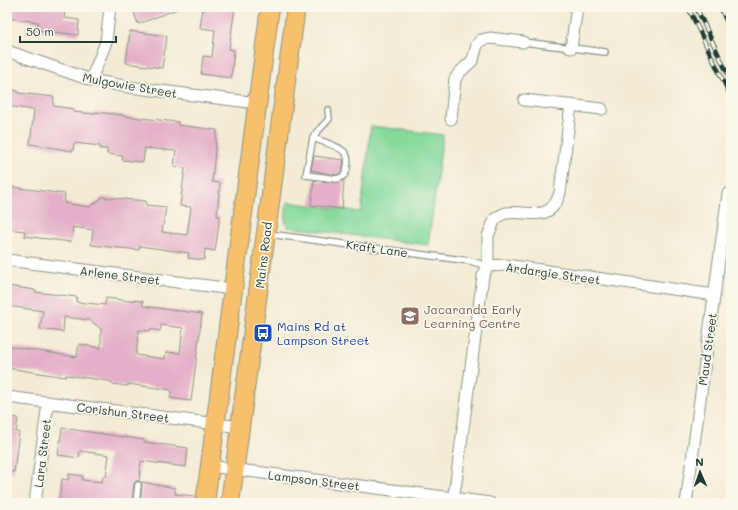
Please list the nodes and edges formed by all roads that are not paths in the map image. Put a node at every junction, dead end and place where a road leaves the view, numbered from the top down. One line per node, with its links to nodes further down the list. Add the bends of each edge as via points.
1 (110, 7): 9 (street, via 106,42)
2 (270, 7): 11 (main road)
3 (296, 7): 18 (main road, Mains Road)
4 (577, 7): 6 (street)
5 (523, 42): 6 (lane); 15 (street, via 490,38 481,40 476,45 473,60 455,79)
6 (571, 48): 8 (lane)
7 (7, 51): 9 (street, Mulgowie Street)
8 (605, 52)
9 (91, 80): 11 (street, Mulgowie Street)
10 (524, 100): 12 (street)
11 (257, 103): 21 (main road)
12 (571, 105): 13 (street); 20 (street, via 557,203 548,211 537,214 505,214 495,219 488,236)
13 (602, 109)
14 (328, 110): 16 (lane, via 329,119)
15 (451, 119)
16 (313, 138): 16 (lane, via 345,153 348,161 347,170 342,178 306,175)
17 (728, 194): 22 (street, Maud Street)
18 (265, 233): 20 (lane, Kraft Lane, via 470,261); 26 (main road, Mains Road)
19 (7, 260): 21 (street, Arlene Street)
20 (488, 266): 22 (street, Ardargie Street, via 506,265); 30 (street, Ardargie Street, via 484,276 458,474)
21 (232, 289): 25 (main road)
22 (714, 295): 36 (street, Maud Street)
23 (7, 397): 24 (street, Corishun Street)
24 (48, 402): 25 (street, Corishun Street); 31 (street, Lara Street)
25 (215, 424): 26 (street, Corishun Street); 27 (main road)
26 (240, 427): 28 (main road, Mains Road)
27 (210, 466): 28 (street, Lampson Street); 33 (main road)
28 (234, 470): 30 (street, Lampson Street); 34 (main road, Mains Road)
29 (138, 485): 32 (lane)
30 (452, 500): 35 (street, Lampson Street)
31 (35, 503)
32 (136, 503)
33 (204, 503)
34 (230, 503)
35 (490, 503)
36 (686, 503)

